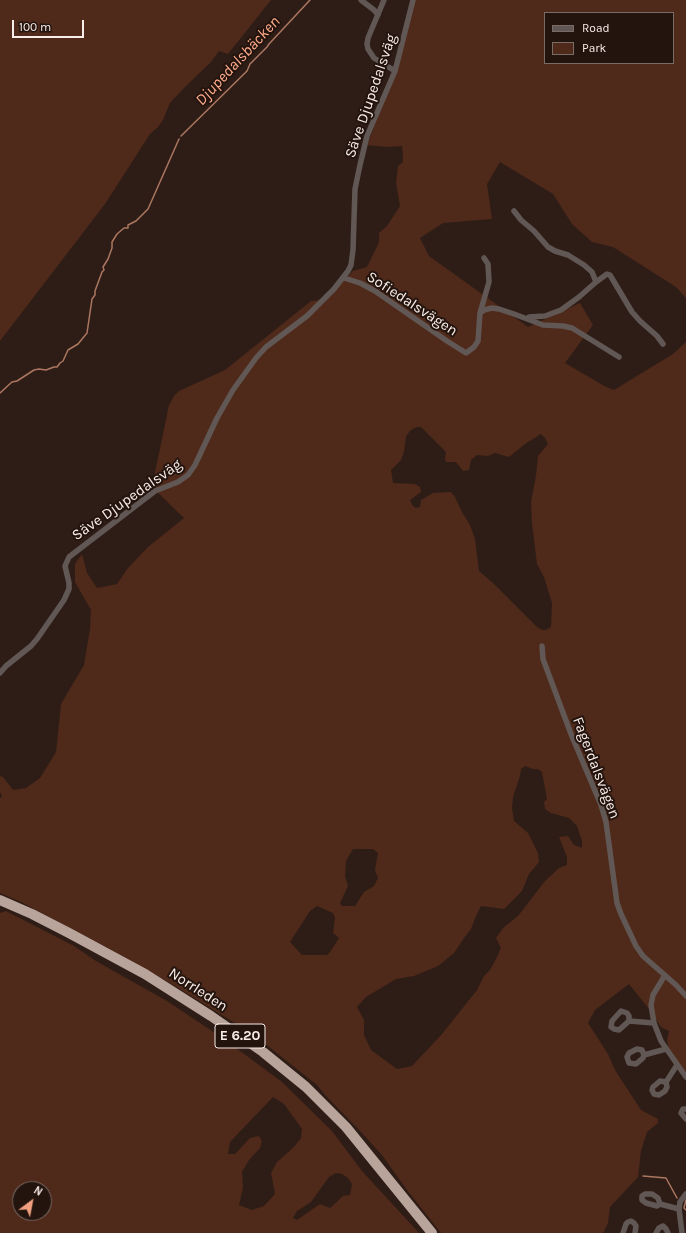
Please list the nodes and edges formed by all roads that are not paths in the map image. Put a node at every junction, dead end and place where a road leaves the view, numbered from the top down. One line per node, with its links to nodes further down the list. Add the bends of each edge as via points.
1 (361, 0): 4 (street)
2 (384, 0): 4 (street)
3 (413, 0): 5 (street, Säve Djupedalsväg)
4 (378, 15): 5 (street, via 367,47 374,58)
5 (395, 71): 8 (street, Säve Djupedalsväg, via 364,145 355,189 352,257)
6 (514, 211): 9 (street, via 548,247 584,265 592,272)
7 (484, 258): 10 (street, via 488,264 489,282)
8 (344, 278): 10 (street, Sofiedalsvägen, via 375,291 466,353 478,341); 15 (street, Säve Djupedalsväg, via 307,316 266,347 256,358 226,401 188,475 149,496 69,557 65,566 69,589 64,600 31,646)
9 (596, 282): 11 (street, via 561,310 545,316); 12 (street, via 605,275 610,275 634,314)
10 (480, 313): 11 (street, via 495,308)
11 (524, 317): 13 (street, via 543,325 563,326 576,330)
12 (663, 344)
13 (619, 357)
14 (542, 646): 17 (street, Fagerdalsvägen, via 543,659 570,734 601,805 621,914 643,956)
15 (0, 673)
16 (0, 900): 31 (highway, Norrleden / E 6.20, via 69,933 138,971 263,1052 306,1087 346,1127)
17 (665, 975): 18 (street, Fagerdalsvägen); 20 (street, via 653,995 651,1005)
18 (686, 996)
19 (629, 1021): 20 (street)
20 (654, 1023): 21 (street)
21 (666, 1049): 22 (street); 23 (street)
22 (644, 1055)
23 (677, 1065): 24 (street); 25 (street)
24 (686, 1077)
25 (666, 1082)
26 (686, 1109): 27 (street, via 681,1113)
27 (686, 1119)
28 (686, 1194): 30 (street, via 680,1202)
29 (660, 1204): 30 (street)
30 (679, 1209): 36 (street)
31 (432, 1233)
32 (623, 1233): 33 (street, via 626,1224 631,1221 636,1226)
33 (635, 1233)
34 (656, 1233): 35 (street, via 663,1226)
35 (668, 1233)
36 (682, 1233)

